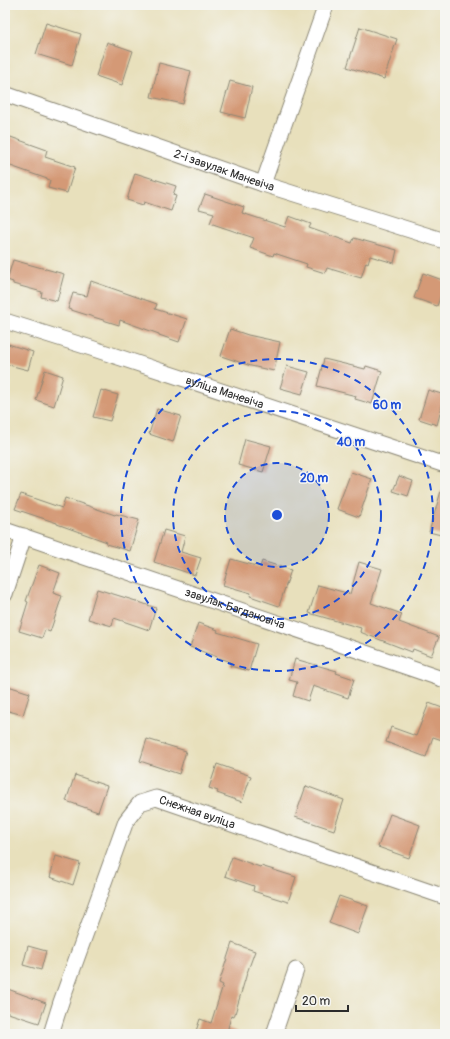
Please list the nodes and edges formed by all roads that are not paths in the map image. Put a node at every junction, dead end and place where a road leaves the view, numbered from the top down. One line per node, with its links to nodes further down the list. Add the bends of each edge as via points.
1 (326, 5): 3 (street)
2 (5, 94): 3 (street, 2-і завулак Маневіча)
3 (263, 184): 4 (street, 2-і завулак Маневіча)
4 (445, 241)
5 (5, 321): 6 (street, вуліца Маневіча)
6 (445, 465)
7 (5, 530): 8 (street, завулак Багдановіча)
8 (24, 536): 9 (street); 10 (street, завулак Багдановіча)
9 (5, 594)
10 (445, 680)
11 (445, 897): 13 (street, Снежная вуліца, via 156,798 140,803 126,820)
12 (296, 970): 14 (street)
13 (51, 1034)
14 (274, 1034)

